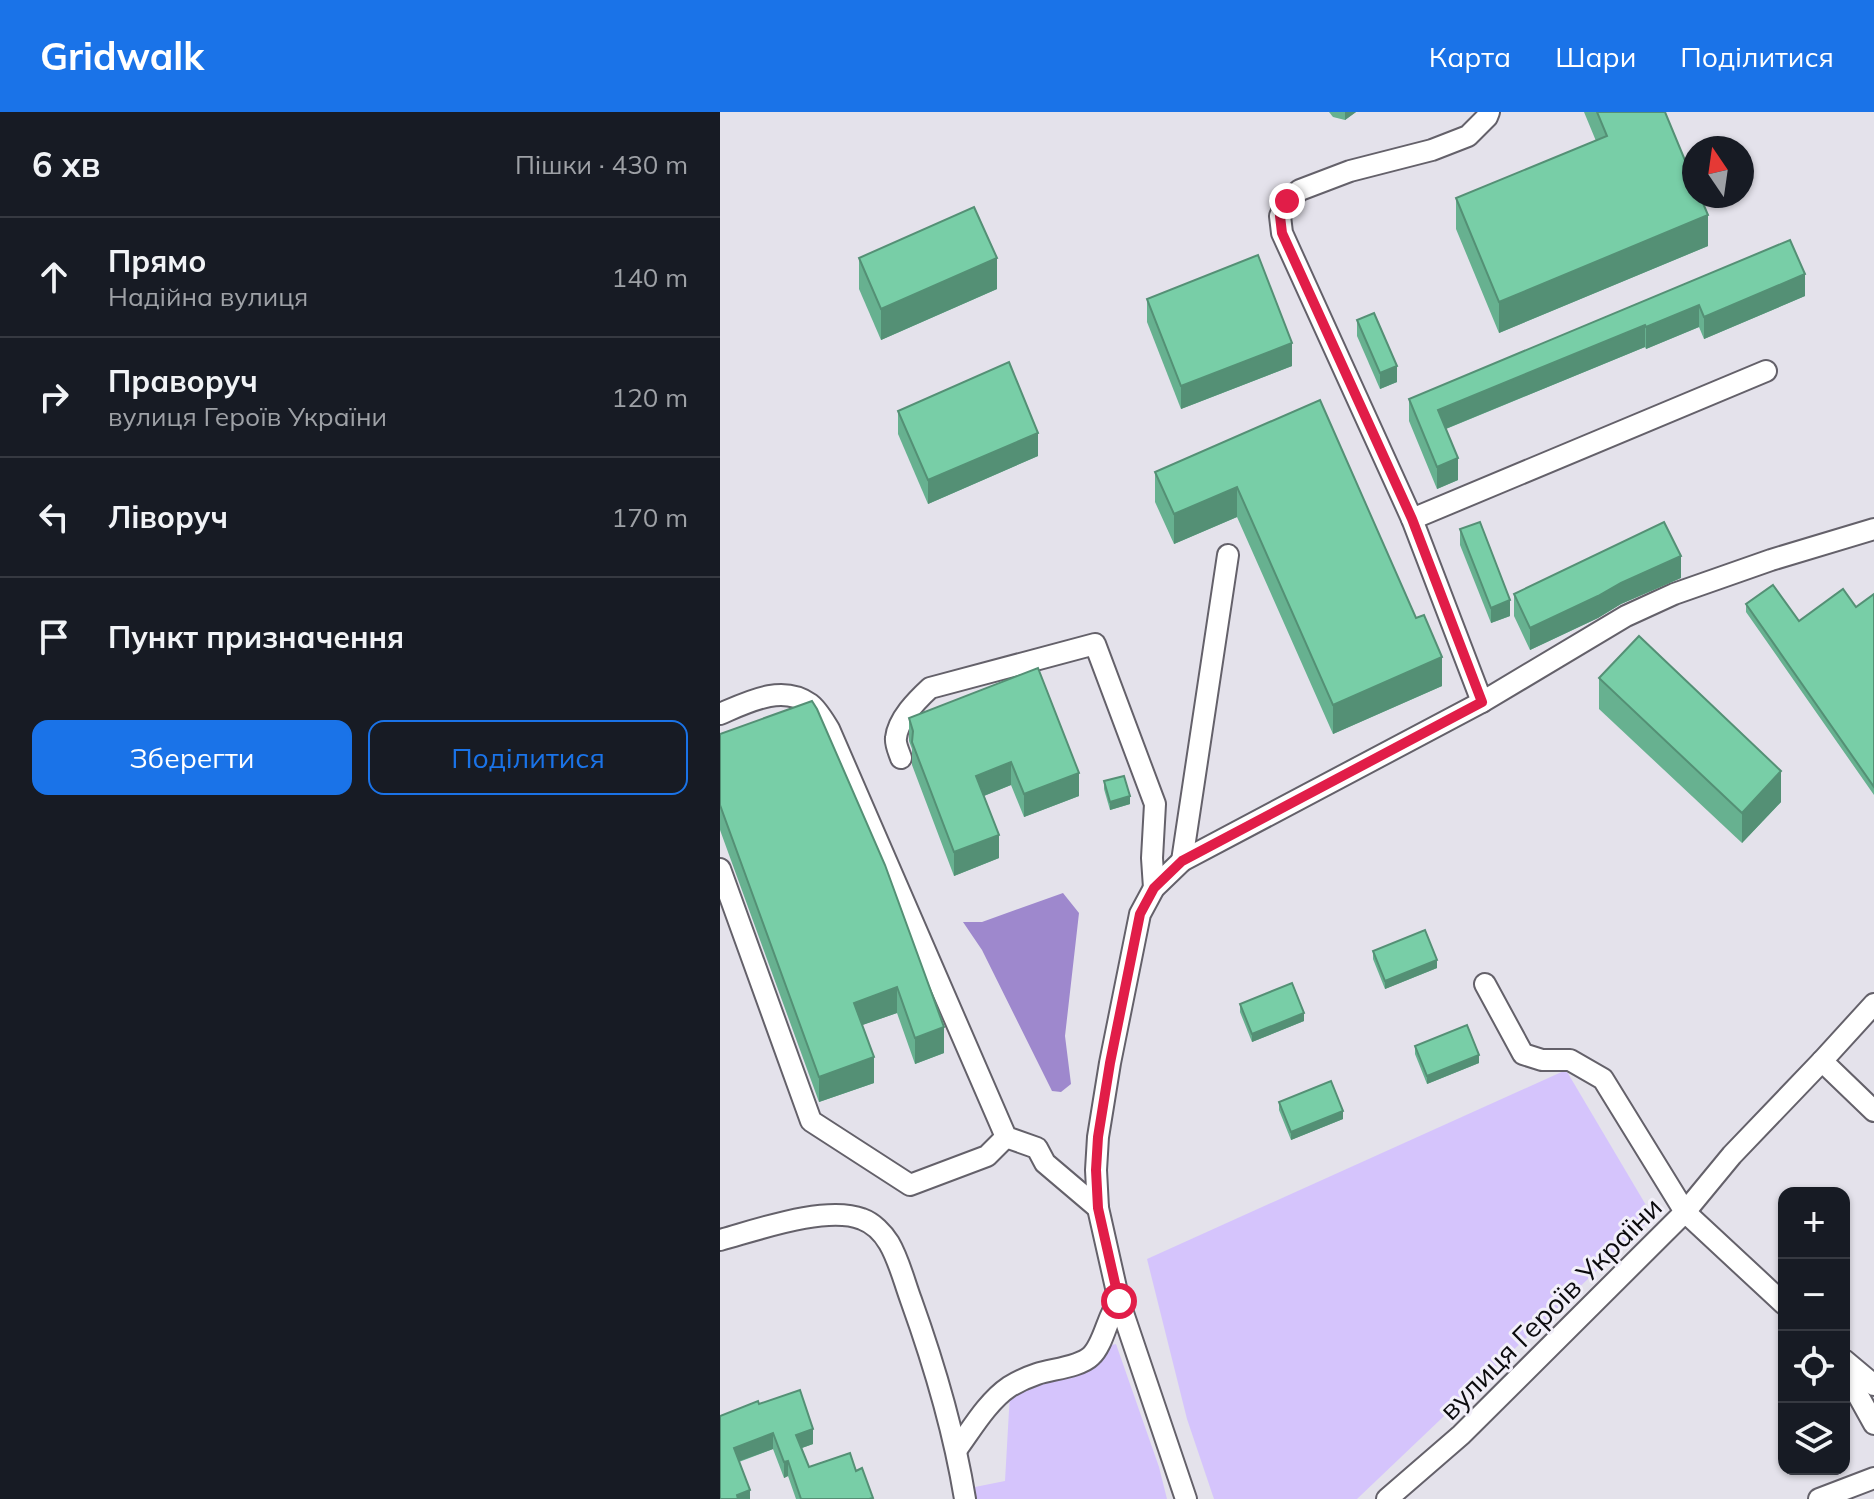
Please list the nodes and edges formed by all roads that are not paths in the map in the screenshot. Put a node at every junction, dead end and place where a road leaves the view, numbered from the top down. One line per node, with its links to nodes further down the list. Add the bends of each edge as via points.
1 (1489, 112): 3 (street, via 1468,136 1300,190 1280,216 1282,233)
2 (1766, 371): 3 (street)
3 (1412, 519): 6 (street)
4 (1874, 529): 6 (street, via 1674,594 1626,616)
5 (1228, 555): 9 (street)
6 (1482, 702): 9 (street)
7 (720, 714): 16 (street, via 784,693 811,704 829,729)
8 (901, 758): 11 (street, via 895,740 900,725 930,688 1095,644 1155,804)
9 (1182, 861): 11 (street)
10 (720, 869): 16 (street, via 811,1121 910,1185 987,1156)
11 (1154, 888): 17 (street, via 1140,914 1110,1063 1098,1137)
12 (1485, 984): 18 (street, via 1523,1054 1570,1060 1603,1079)
13 (1874, 1004): 14 (street)
14 (1822, 1061): 15 (street); 18 (street)
15 (1874, 1111)
16 (1006, 1137): 17 (street, via 1037,1148 1045,1163)
17 (1098, 1208): 21 (street)
18 (1685, 1212): 20 (street, вулиця Героїв України); 30 (street, вулиця Героїв України, via 1461,1435)
19 (720, 1240): 26 (street, via 837,1214 866,1220 878,1229 909,1294)
20 (1778, 1298)
21 (1119, 1301): 26 (street, via 1091,1357 1008,1388); 29 (street)
22 (1850, 1365): 24 (street)
23 (1850, 1381): 25 (street)
24 (1874, 1385)
25 (1874, 1424)
26 (957, 1449): 28 (street)
27 (1874, 1478): 31 (street)
28 (965, 1499)
29 (1186, 1499)
30 (1387, 1499)
31 (1819, 1499)

